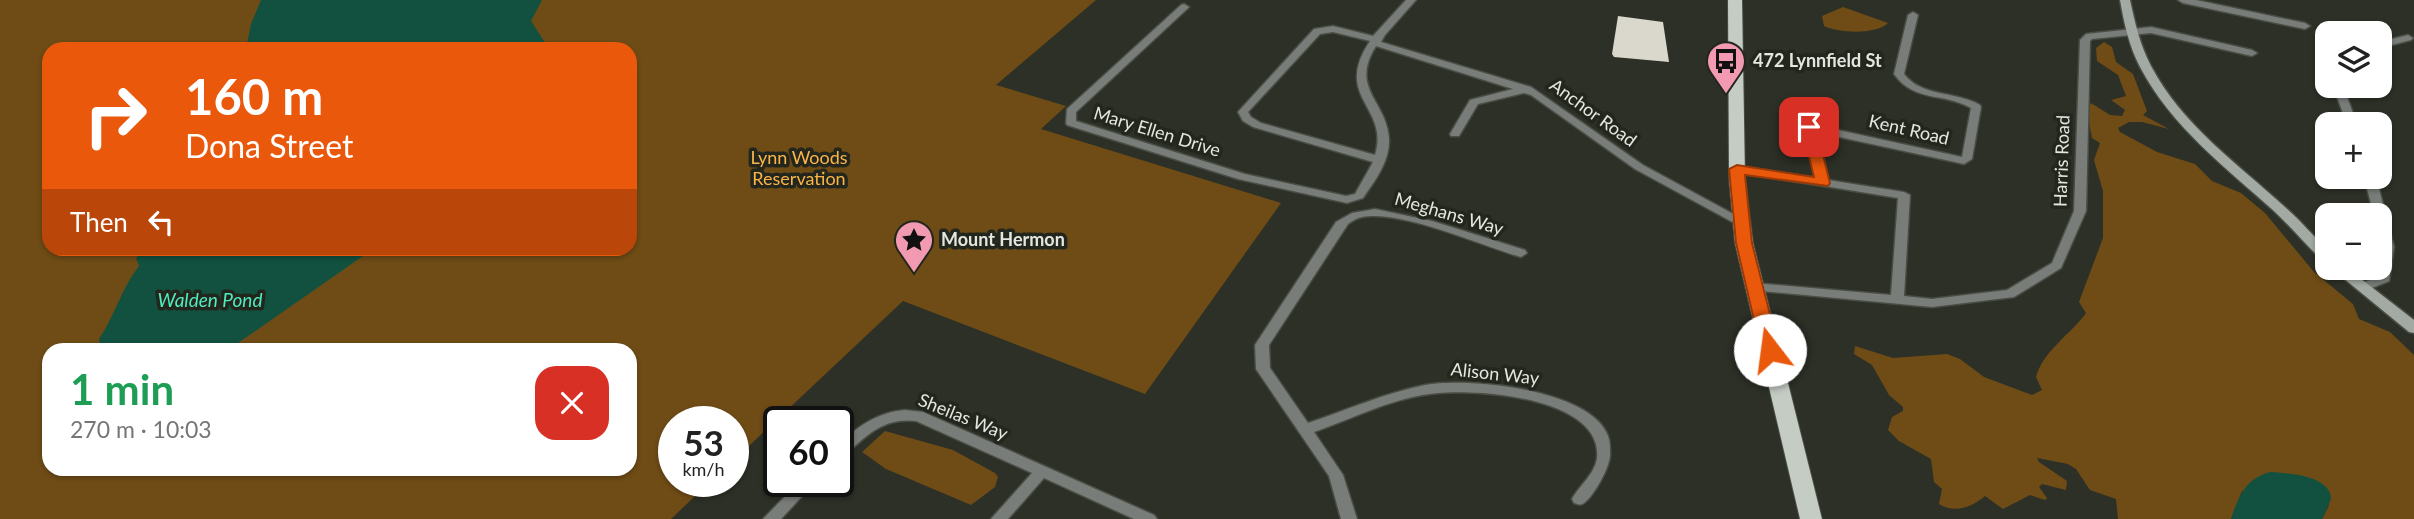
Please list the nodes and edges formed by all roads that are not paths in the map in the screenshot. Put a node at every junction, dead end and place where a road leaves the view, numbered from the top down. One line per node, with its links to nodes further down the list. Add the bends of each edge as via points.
1 (1411, 0): 10 (street)
2 (1735, 0): 18 (main road)
3 (2125, 0): 8 (street)
4 (2183, 0): 7 (street)
5 (1184, 7): 17 (street, Mary Ellen Drive, via 1071,111 1070,121 1254,180 1342,200 1359,196)
6 (1913, 15): 15 (street, Kent Road, via 1899,74 1910,87 1976,107 1968,157 1964,161)
7 (2305, 26)
8 (2130, 30): 12 (street, via 2151,30); 22 (street, via 2162,96 2182,122); 27 (street, Harris Road, via 2094,34 2085,40 2080,211 2057,265 2010,294 1932,303)
9 (2408, 38): 11 (street)
10 (1376, 41): 13 (street, Anchor Road); 17 (street, via 1360,77 1383,126 1386,142); 17 (street, Anchor Road, via 1333,29 1317,31 1243,111 1253,123)
11 (2392, 42)
12 (2252, 53)
13 (1527, 89): 16 (street, via 1474,102); 21 (street, Anchor Road, via 1639,167)
14 (1811, 106): 15 (street)
15 (1809, 127): 19 (street)
16 (1455, 134)
17 (1380, 160)
18 (1737, 169): 19 (street); 21 (main road)
19 (1823, 183): 27 (street, via 1904,195)
20 (2373, 189): 26 (street, via 2388,247 2385,278)
21 (1742, 222): 25 (main road)
22 (2315, 245)
23 (1521, 253): 29 (street, Meghans Way, via 1399,217 1366,213 1340,225 1261,350 1266,376)
24 (2352, 280): 26 (street)
25 (1754, 287): 27 (street, Harris Road); 38 (main road)
26 (2362, 288): 28 (street)
27 (1898, 300)
28 (2414, 328)
29 (1307, 429): 33 (street, Alison Way, via 1432,389 1472,389 1554,400 1583,415 1604,446 1602,465); 37 (street, via 1336,475)
30 (854, 439): 31 (street, Sheilas Way, via 874,422 911,415)
31 (1042, 471): 35 (street); 36 (street, Sheilas Way)
32 (793, 497): 34 (street)
33 (1580, 499)
34 (771, 519)
35 (999, 519)
36 (1149, 519)
37 (1349, 519)
38 (1811, 519)

